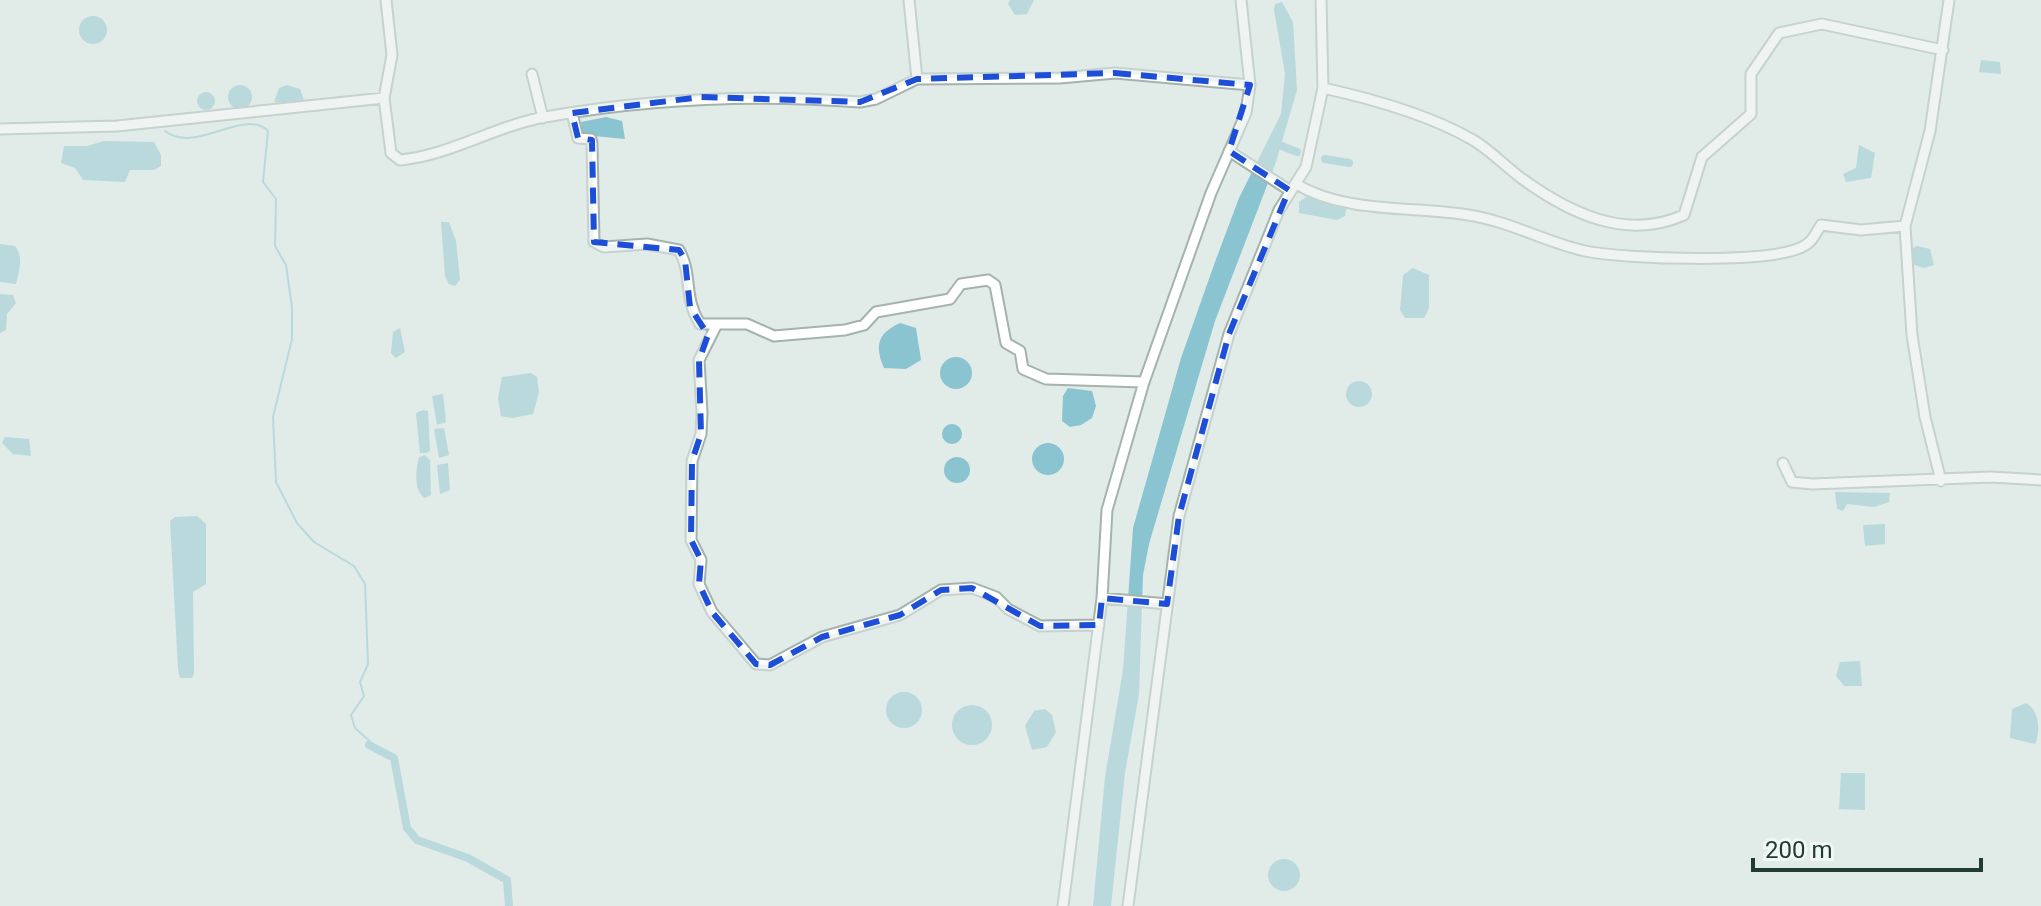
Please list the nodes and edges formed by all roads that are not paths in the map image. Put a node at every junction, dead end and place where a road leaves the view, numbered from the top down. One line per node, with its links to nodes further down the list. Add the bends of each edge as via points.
1 (386, 0): 11 (street, via 392,55)
2 (909, 0): 8 (street)
3 (1241, 0): 9 (street)
4 (1321, 0): 10 (street)
5 (1949, 0): 6 (street)
6 (1943, 50): 10 (street, via 1822,24 1779,33 1751,74 1751,114 1702,157 1684,215 1658,227 1613,224 1565,208 1474,141 1434,122); 17 (street, via 1930,131)
7 (532, 74): 13 (street)
8 (917, 79): 9 (street, via 1115,73); 12 (street, via 860,102 701,97)
9 (1250, 85): 15 (street, via 1246,113)
10 (1323, 88): 16 (street, via 1306,167)
11 (384, 98): 13 (street, via 391,153 400,160 429,157); 14 (street, via 117,126)
12 (572, 113): 13 (street); 18 (street, via 578,138 592,143 594,242 604,247 647,244 679,250 690,307 700,324)
13 (543, 118)
14 (0, 129)
15 (1229, 151): 16 (street); 19 (street)
16 (1292, 187): 17 (street, via 1392,210 1482,217 1584,251 1626,255 1759,256 1803,247 1821,225 1861,230); 24 (street, via 1229,334 1179,516)
17 (1905, 226): 22 (street, via 1912,335)
18 (717, 324): 19 (street, via 747,324 774,336 845,330 864,325 876,312 950,299 961,284 988,280 995,285 1006,343 1020,351 1023,369 1046,379); 25 (street, via 699,360 701,424 692,461 691,540 701,560 699,584 712,612 756,664 770,665 822,637 900,615 941,590 972,588 1040,626)
19 (1144, 382): 23 (street, via 1107,510)
20 (1783, 463): 22 (street, via 1792,482)
21 (2041, 480): 22 (street)
22 (1941, 481)
23 (1102, 598): 24 (street); 25 (street)
24 (1167, 604): 27 (street)
25 (1099, 625): 26 (street)
26 (1063, 906)
27 (1128, 906)

